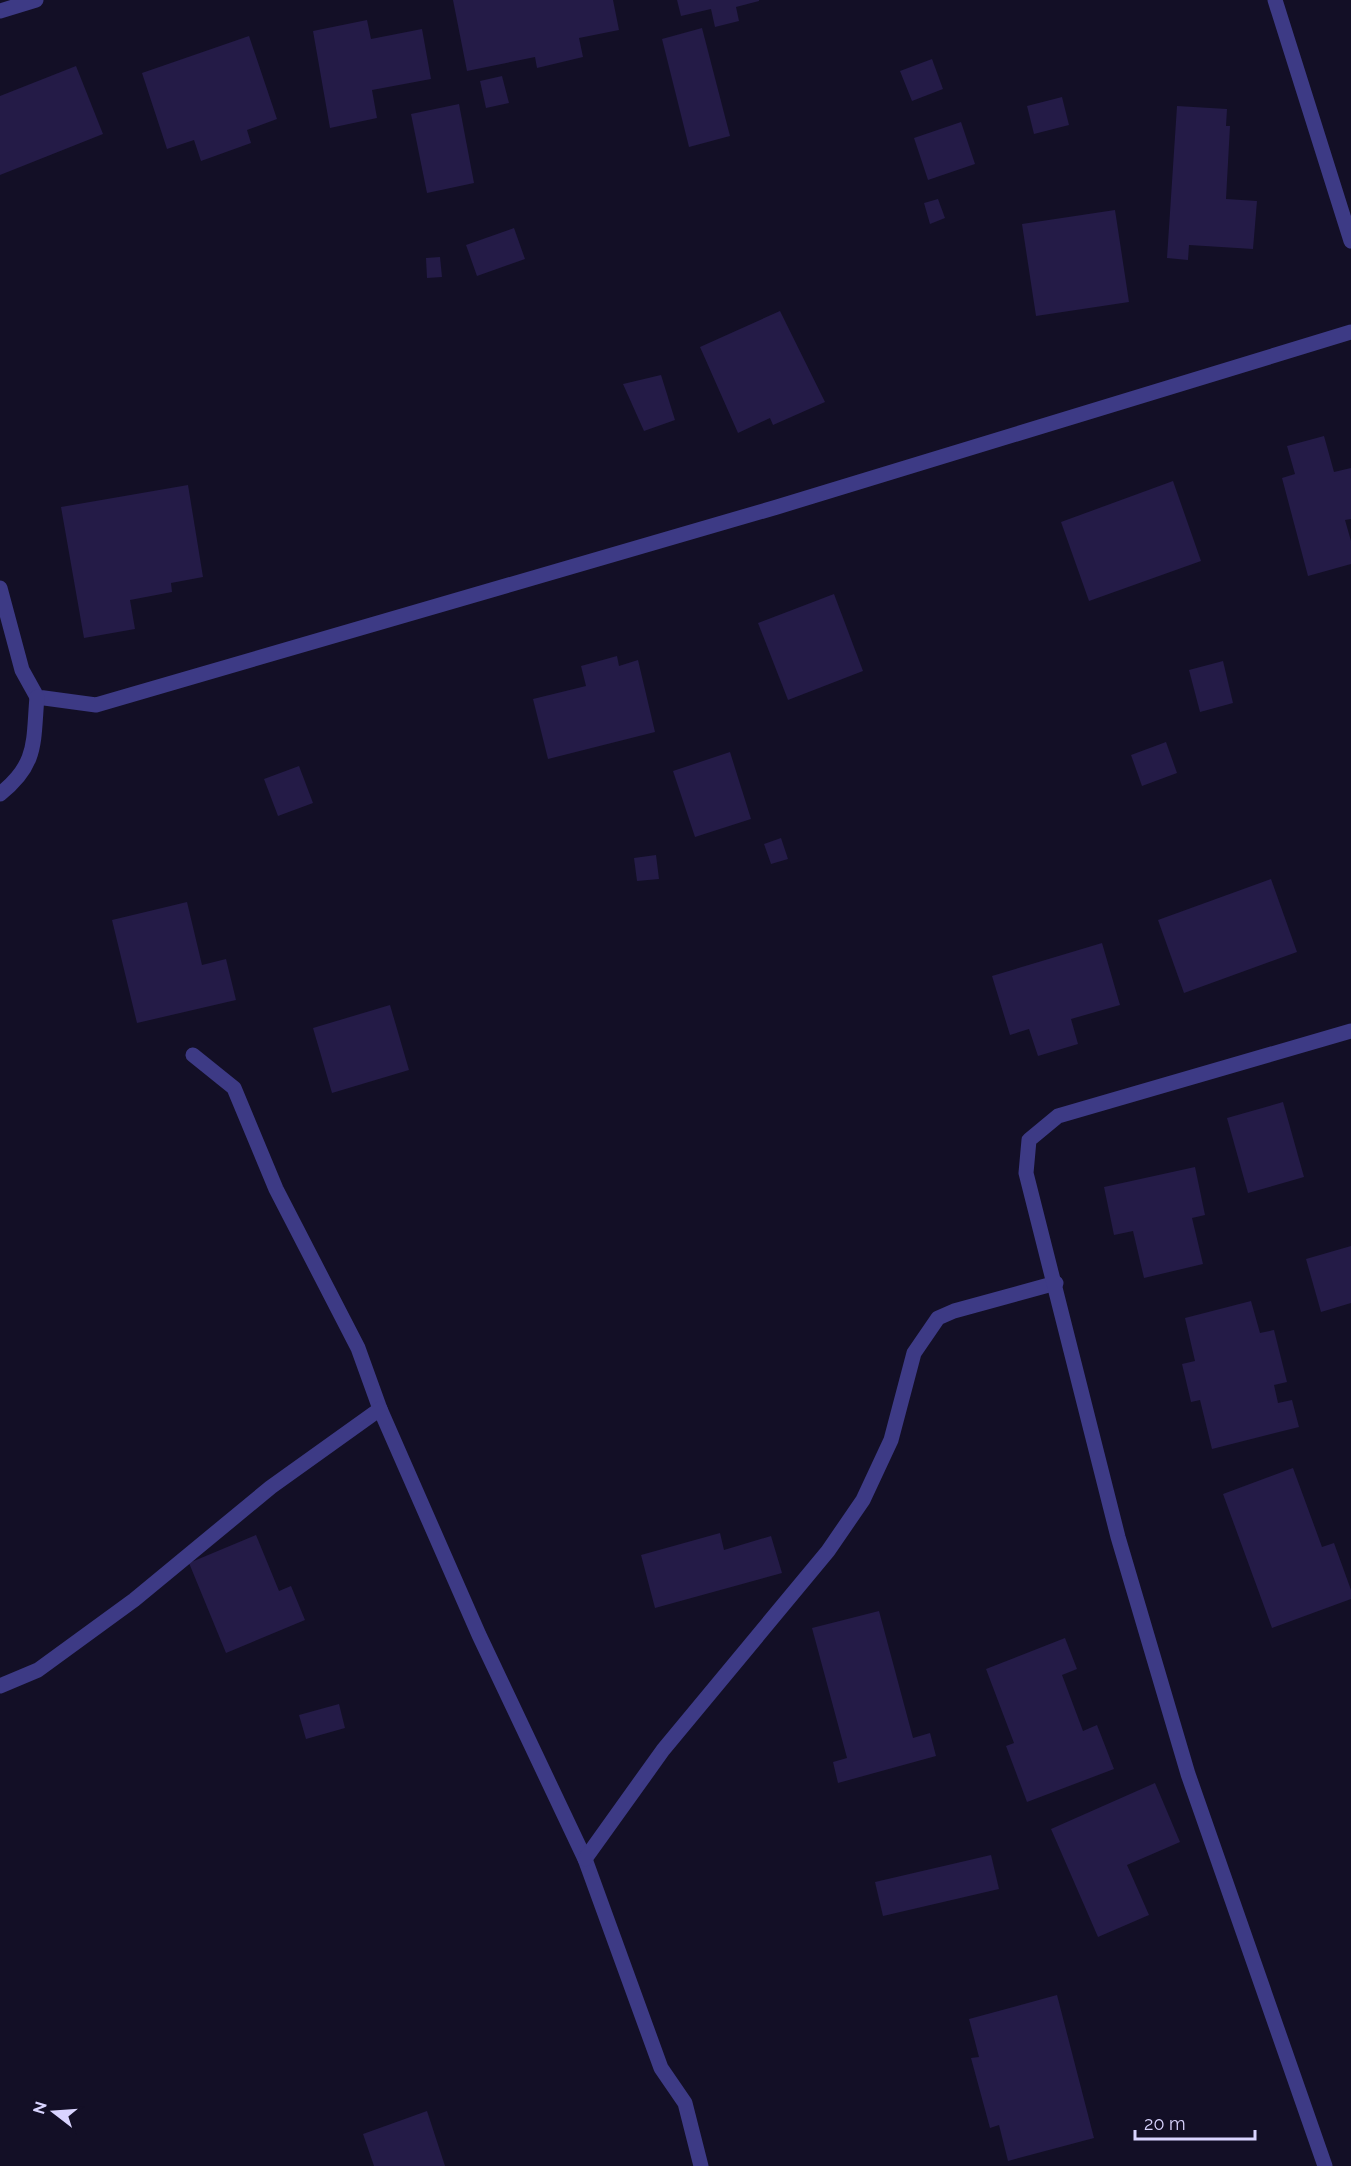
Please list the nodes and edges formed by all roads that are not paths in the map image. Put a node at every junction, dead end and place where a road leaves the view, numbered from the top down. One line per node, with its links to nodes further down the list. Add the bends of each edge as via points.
1 (36, 0): 3 (street)
2 (1275, 0): 4 (street)
3 (0, 11)
4 (1351, 241)
5 (1351, 332): 7 (street, via 765,510 96,705)
6 (0, 588): 7 (street, via 22,670)
7 (37, 698): 8 (street, via 28,766)
8 (0, 794)
9 (1351, 1031): 11 (street, via 1058,1116 1029,1140 1026,1173)
10 (193, 1055): 12 (street, via 234,1088 276,1189 358,1348)
11 (1056, 1283): 14 (street, via 938,1318 914,1353 891,1440 863,1500 828,1551 663,1750); 16 (street, via 1118,1537 1188,1774)
12 (380, 1409): 13 (street, via 271,1487 124,1607 38,1670); 14 (street, via 479,1635)
13 (0, 1686)
14 (585, 1860): 15 (street, via 661,2068 685,2103)
15 (701, 2166)
16 (1325, 2166)

